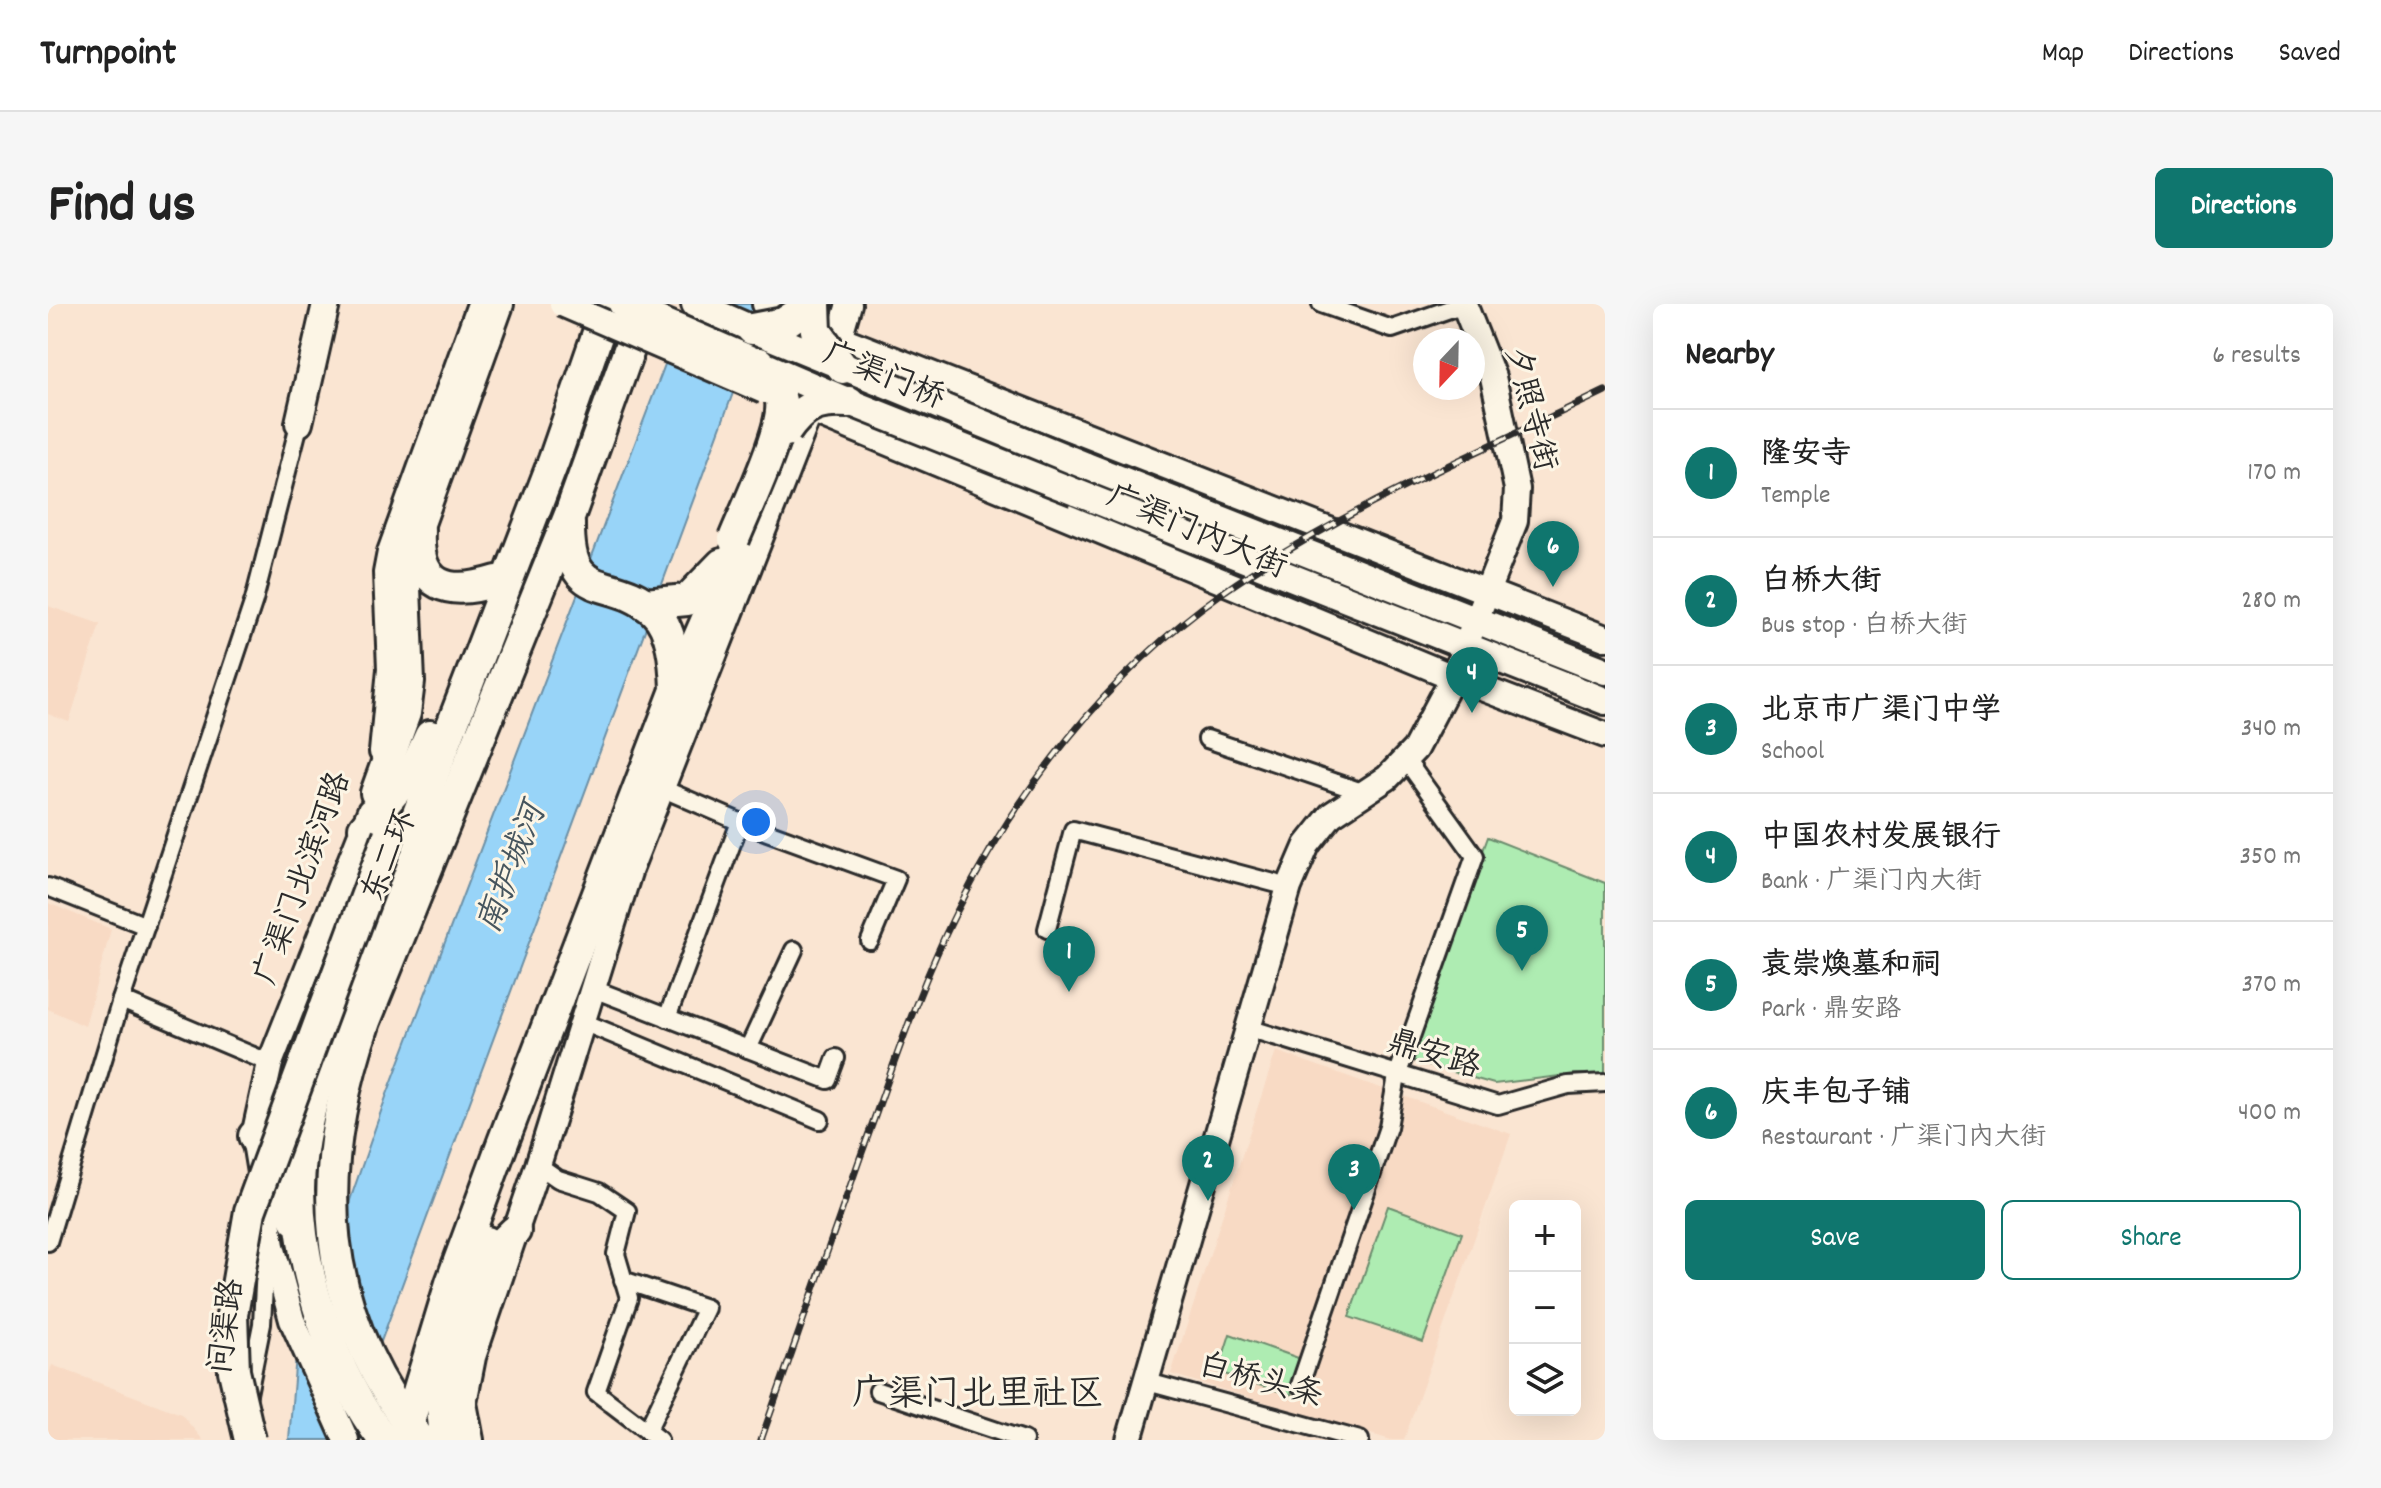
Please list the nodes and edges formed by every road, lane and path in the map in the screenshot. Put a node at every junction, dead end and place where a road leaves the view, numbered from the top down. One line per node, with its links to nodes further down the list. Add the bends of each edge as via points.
1 (326, 304): 18 (main road)
2 (337, 304): 18 (street)
3 (562, 304): 15 (street, 广渠门桥, bridge)
4 (608, 304): 19 (highway, 东二环)
5 (622, 304): 15 (main road, 广渠门桥, bridge)
6 (645, 304): 23 (highway, 东二环)
7 (695, 304): 13 (main road, 广渠门桥)
8 (849, 304): 14 (street)
9 (1321, 304): 10 (street, via 1392,329)
10 (1464, 304): 25 (street, 夕照寺街, via 1493,377 1517,489 1515,521)
11 (495, 305): 22 (highway); 38 (street, 广渠门北滨河路, via 388,563 390,669)
12 (805, 307): 13 (highway, bridge, via 784,323); 14 (highway, bridge, via 816,331)
13 (759, 317): 14 (main road, 广渠门桥, bridge)
14 (841, 353): 17 (street); 20 (main road, 广渠门桥, bridge); 25 (street, 广渠门内大街)
15 (762, 377): 16 (main road, 广渠门桥, bridge); 17 (street, 广渠门内大街); 26 (highway, bridge, via 776,383 782,404 778,427 719,571 687,600)
16 (849, 402): 21 (main road, 广渠门桥, bridge); 32 (highway, bridge, via 823,400 807,407 786,431)
17 (809, 411): 31 (street, 广渠门内大街); 37 (street)
18 (299, 423): 46 (street, via 254,600)
19 (554, 460): 24 (highway); 65 (highway, 东二环, via 326,1053 304,1140 299,1190)
20 (1084, 465): 27 (main road, 广渠门内大街)
21 (1075, 492): 29 (main road, 广渠门内大街)
22 (421, 514): 24 (highway, via 418,546 436,583 452,590); 38 (highway, via 404,565 409,636 405,713)
23 (569, 517): 26 (highway, via 572,562 587,582); 78 (highway, 东二环, via 365,1021 342,1097 330,1177 333,1237 346,1298 388,1398)
24 (497, 581): 41 (highway, via 417,765)
25 (1487, 592): 27 (street, 夕照寺街); 28 (street, 广渠门内大街)
26 (645, 604): 32 (highway, via 657,614 670,643)
27 (1474, 621): 29 (street, 夕照寺街); 30 (main road, 广渠门内大街)
28 (1605, 638)
29 (1464, 647): 31 (street, 夕照寺街); 33 (main road, 广渠门内大街)
30 (1605, 671)
31 (1453, 677): 34 (street, 广渠门内大街); 36 (street, 夕照寺街)
32 (676, 690): 45 (highway)
33 (1605, 701)
34 (1605, 735)
35 (1207, 739): 39 (street)
36 (1406, 760): 39 (street); 58 (street, via 1475,856)
37 (661, 788): 40 (street); 42 (street)
38 (376, 793): 41 (street, 广渠门北滨河路)
39 (1365, 793): 44 (street, via 1331,815 1307,845)
40 (740, 822): 48 (street, via 896,879); 52 (street)
41 (377, 831): 57 (street, 广渠门北滨河路); 74 (highway, bridge, via 250,1211 232,1315 234,1371)
42 (630, 869): 45 (highway); 50 (street)
43 (48, 887): 46 (street)
44 (1289, 887): 47 (street, via 1073,830); 54 (street)
45 (592, 914): 50 (highway)
46 (146, 926): 51 (street)
47 (1047, 929)
48 (870, 941)
49 (794, 950): 55 (street)
50 (578, 987): 52 (street); 53 (street); 67 (highway); 77 (highway, via 451,1283)
51 (121, 1000): 57 (street); 66 (street)
52 (667, 1018): 55 (street)
53 (583, 1022): 60 (street); 62 (street)
54 (1248, 1028): 58 (street, 鼎安路); 69 (street)
55 (748, 1049): 56 (street, via 828,1080)
56 (836, 1058)
57 (270, 1063): 61 (street, 广渠门北滨河路)
58 (1397, 1076): 59 (street, 鼎安路, via 1498,1105 1568,1085); 70 (street, via 1388,1127)
59 (1605, 1083)
60 (820, 1120)
61 (254, 1136): 63 (street, 广渠门北滨河路); 65 (highway)
62 (538, 1165): 64 (street); 68 (street, via 558,1179 599,1192 627,1211 616,1254)
63 (267, 1219): 73 (street, 问渠路, via 262,1324); 75 (street, 广渠门北滨河路, via 292,1320)
64 (515, 1231): 67 (highway); 80 (street, via 467,1382 464,1403)
65 (304, 1237): 76 (highway, 东二环, via 314,1294 337,1356)
66 (48, 1242)
67 (478, 1266): 79 (highway, via 445,1377 442,1407)
68 (623, 1280): 72 (street, via 629,1298 596,1392); 72 (street, via 706,1308)
69 (1144, 1381): 82 (street); 83 (street, 白桥头条)
70 (1300, 1385)
71 (878, 1391): 81 (street)
72 (653, 1435)
73 (236, 1440)
74 (250, 1440)
75 (346, 1440)
76 (384, 1440)
77 (403, 1440)
78 (420, 1440)
79 (448, 1440)
80 (471, 1440)
81 (1024, 1440)
82 (1129, 1440)
83 (1360, 1440)

